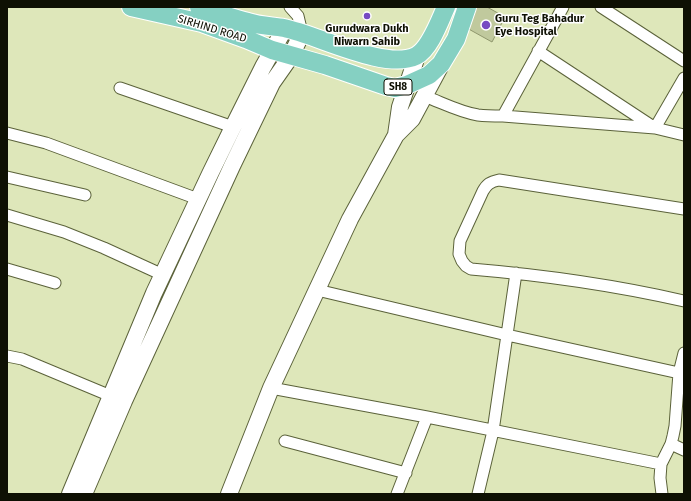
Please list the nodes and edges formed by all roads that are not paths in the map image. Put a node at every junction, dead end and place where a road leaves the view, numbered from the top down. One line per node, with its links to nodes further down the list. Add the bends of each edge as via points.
1 (131, 7): 9 (main road, SIRHIND ROAD / SH8, via 202,23)
2 (199, 7): 8 (main road, SIRHIND ROAD, via 249,23)
3 (290, 7): 8 (street)
4 (446, 7): 12 (main road, via 437,29)
5 (467, 7): 14 (main road, SH8, via 456,40)
6 (563, 7): 10 (street)
7 (601, 7): 13 (street)
8 (295, 26): 9 (main road); 11 (main road); 12 (main road, SIRHIND ROAD, via 357,52 390,60)
9 (272, 50): 11 (main road, SIRHIND ROAD / SH8); 20 (main road)
10 (538, 51): 19 (street); 21 (street)
11 (291, 56): 16 (main road, SH8, via 386,86 395,88); 41 (main road, via 272,83)
12 (417, 56): 16 (main road)
13 (684, 61)
14 (441, 64): 16 (main road, SH8, via 429,75); 18 (main road)
15 (684, 78): 21 (street)
16 (407, 85): 23 (main road, via 400,107)
17 (120, 88): 20 (street)
18 (424, 96): 19 (street, via 464,112); 23 (main road, via 412,119)
19 (503, 116): 21 (street)
20 (233, 127): 27 (main road)
21 (655, 128): 24 (street)
22 (7, 133): 27 (street, via 46,143)
23 (396, 135): 34 (main road, via 350,219)
24 (684, 136)
25 (7, 178): 26 (street)
26 (85, 195)
27 (198, 199): 32 (main road)
28 (684, 209): 31 (street, via 506,180 492,181 483,191 460,241 459,254 466,266 472,269)
29 (7, 215): 32 (street, via 71,235)
30 (7, 269): 33 (street)
31 (516, 273): 35 (street, via 609,286); 36 (street)
32 (163, 275): 41 (main road, via 154,293)
33 (55, 283)
34 (317, 290): 36 (street); 40 (main road)
35 (684, 301)
36 (507, 335): 39 (street); 43 (street)
37 (684, 353): 39 (street)
38 (7, 356): 41 (street, via 22,359)
39 (679, 373): 45 (street)
40 (271, 388): 42 (street); 51 (main road)
41 (118, 399): 49 (main road); 50 (main road)
42 (427, 417): 43 (street); 48 (street)
43 (493, 431): 47 (street); 53 (street)
44 (285, 441): 48 (street)
45 (671, 444): 46 (street); 47 (street)
46 (684, 450)
47 (661, 464): 54 (street)
48 (406, 473): 52 (street)
49 (70, 494)
50 (84, 494)
51 (229, 494)
52 (397, 494)
53 (478, 494)
54 (662, 494)

